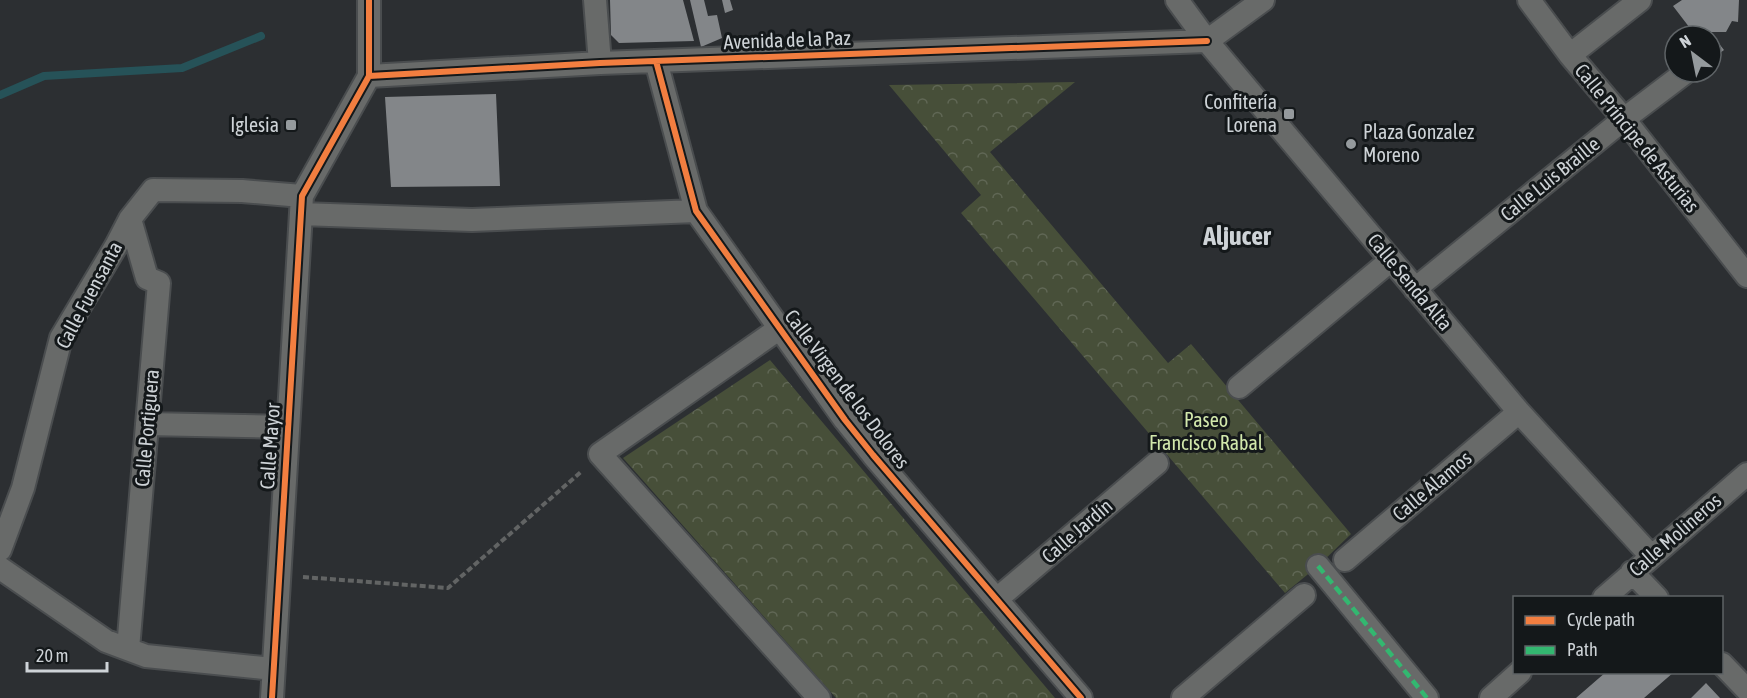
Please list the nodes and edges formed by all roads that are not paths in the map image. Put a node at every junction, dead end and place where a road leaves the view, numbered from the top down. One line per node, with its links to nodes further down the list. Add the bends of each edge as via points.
1 (369, 0): 11 (street)
2 (595, 0): 10 (street)
3 (1177, 0): 7 (street, Calle Senda Alta)
4 (1263, 0): 7 (street)
5 (1529, 0): 8 (street, Calle Príncipe de Asturias)
6 (1640, 0): 8 (street)
7 (1208, 41): 9 (street, Avenida de la Paz); 17 (street, Calle Senda Alta)
8 (1570, 55): 13 (street, Calle Príncipe de Asturias)
9 (656, 61): 10 (street, Avenida de la Paz); 15 (street, Calle Virgen de los Dolores)
10 (600, 63): 11 (street, Avenida de la Paz)
11 (369, 75): 14 (street)
12 (1670, 84): 13 (street, Calle Luis Braille)
13 (1624, 119): 18 (street, Calle Príncipe de Asturias); 19 (street, Calle Luis Braille)
14 (301, 205): 15 (street, via 472,220); 16 (street, Calle Fuensanta, via 242,191 153,190); 24 (street, Calle Mayor)
15 (696, 211): 20 (street, Calle Virgen de los Dolores)
16 (130, 219): 23 (street, Calle Portiguera, via 147,278 159,283); 27 (street, Calle Fuensanta, via 61,338 23,488)
17 (1391, 260): 19 (street, Calle Senda Alta); 21 (street)
18 (1747, 276)
19 (1415, 289): 22 (street, Calle Senda Alta)
20 (780, 328): 36 (street, Calle Virgen de los Dolores, via 873,455); 43 (street, via 600,454)
21 (1239, 387)
22 (1519, 412): 28 (street, Calle Senda Alta); 29 (street, Calle Álamos)
23 (147, 424): 24 (street); 37 (street, Calle Portiguera)
24 (288, 427): 39 (street, Calle Mayor)
25 (1157, 463): 36 (street, Calle Jardín)
26 (1747, 474): 28 (street, Calle Molineros)
27 (0, 550)
28 (1651, 556): 32 (street, Calle Molineros)
29 (1345, 560)
30 (1318, 566): 46 (street)
31 (0, 568): 37 (street, via 106,642)
32 (1632, 572): 34 (street, Calle Molineros); 35 (street)
33 (1304, 595): 45 (street)
34 (1605, 596)
35 (1656, 596)
36 (997, 599): 44 (street, Calle Virgen de los Dolores)
37 (128, 649): 39 (street, via 146,656)
38 (1723, 665): 41 (street)
39 (273, 669): 42 (street, Calle Mayor)
40 (1518, 674): 47 (street)
41 (1747, 690)
42 (272, 698)
43 (819, 698)
44 (1081, 698)
45 (1183, 698)
46 (1427, 698)
47 (1491, 698)

